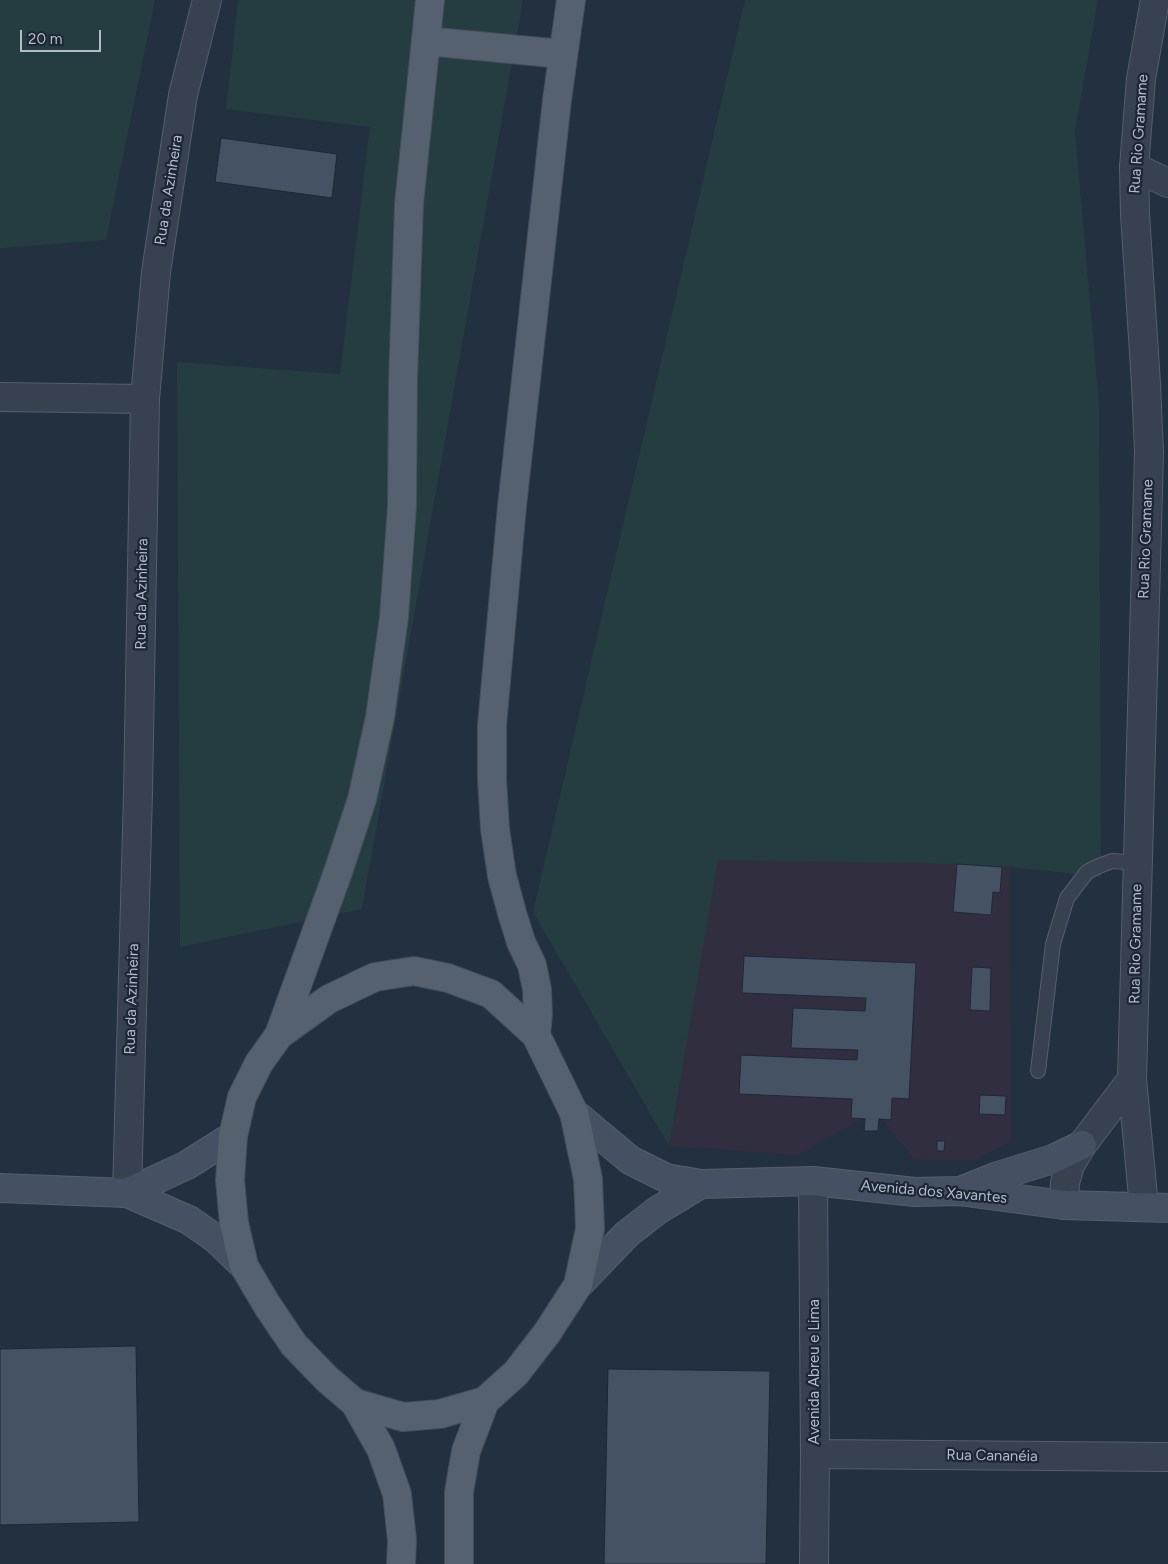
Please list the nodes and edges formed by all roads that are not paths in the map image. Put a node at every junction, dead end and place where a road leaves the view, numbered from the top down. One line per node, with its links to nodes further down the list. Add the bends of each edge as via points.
1 (207, 0): 10 (street, Rua da Azinheira, via 183,95 156,272)
2 (430, 0): 5 (main road)
3 (571, 0): 6 (main road)
4 (1155, 0): 7 (street, Rua Rio Gramame, via 1141,79)
5 (426, 41): 6 (main road); 12 (main road, via 410,204 402,506 394,617 380,717 362,799)
6 (562, 54): 13 (main road, via 512,506 492,725 495,829 509,904 532,965 537,989)
7 (1134, 166): 8 (street); 11 (street, Rua Rio Gramame, via 1149,452)
8 (1168, 183)
9 (0, 397): 10 (street)
10 (145, 399): 23 (street, Rua da Azinheira)
11 (1138, 862): 14 (lane, via 1112,861 1087,872 1067,898 1053,944); 15 (street, Rua Rio Gramame)
12 (279, 1035): 13 (main road, via 329,999 375,977 414,971 448,978 490,994); 17 (main road, via 259,1063 242,1097)
13 (536, 1035): 16 (main road)
14 (1038, 1071)
15 (1132, 1079): 18 (street); 25 (street, Rua Rio Gramame)
16 (574, 1112): 20 (main road, Avenida dos Xavantes, via 630,1160 666,1178); 27 (main road, via 588,1180 590,1228)
17 (233, 1136): 23 (main road, via 186,1165); 26 (main road, via 230,1180 234,1223)
18 (1082, 1144): 22 (main road); 24 (street, via 1070,1166)
19 (813, 1181): 20 (main road, Avenida dos Xavantes); 22 (main road, Avenida dos Xavantes, via 915,1192); 30 (street, Avenida Abreu e Lima)
20 (701, 1184): 27 (main road, Avenida dos Xavantes, via 658,1210 627,1234)
21 (0, 1188): 23 (main road)
22 (959, 1192): 24 (main road, Avenida dos Xavantes)
23 (127, 1193): 26 (main road, via 189,1220 216,1239)
24 (1064, 1205): 25 (main road, Avenida dos Xavantes)
25 (1156, 1208)
26 (244, 1266): 29 (main road, via 294,1344)
27 (578, 1285): 28 (main road, via 516,1373)
28 (485, 1401): 29 (main road, via 440,1414 403,1416); 33 (main road, via 466,1451 459,1492)
29 (355, 1403): 32 (main road, via 381,1449 397,1494)
30 (815, 1454): 31 (street, Rua Cananéia); 34 (street, Avenida Abreu e Lima)
31 (1168, 1457)
32 (401, 1564)
33 (459, 1564)
34 (814, 1564)

